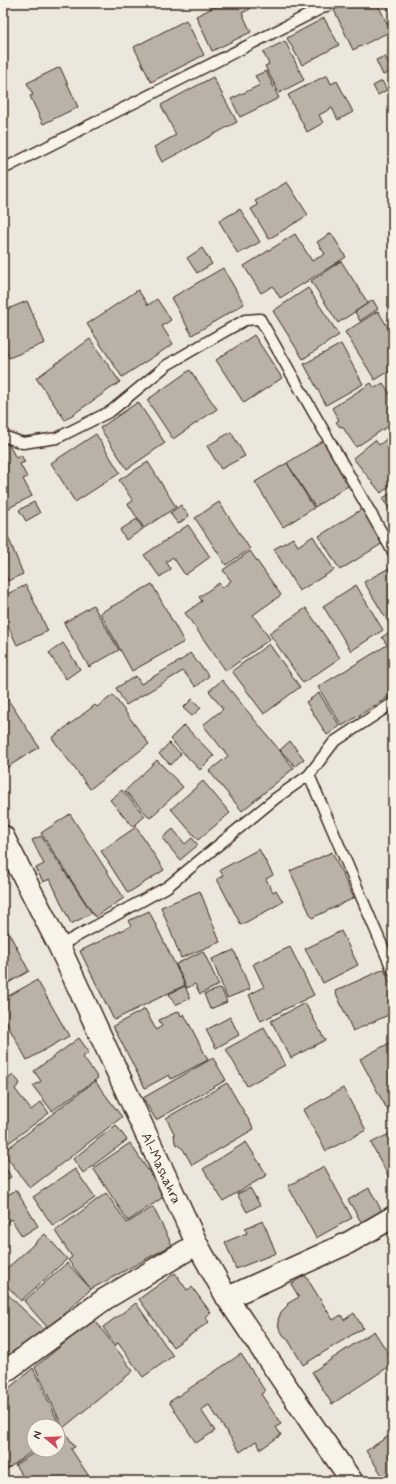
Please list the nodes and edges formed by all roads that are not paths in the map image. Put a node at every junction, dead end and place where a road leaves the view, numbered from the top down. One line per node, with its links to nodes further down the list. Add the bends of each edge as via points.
1 (332, 3): 2 (lane)
2 (3, 169)
3 (3, 436): 4 (lane, via 23,443 57,438 111,411 167,365 222,332 245,320 260,319)
4 (393, 552)
5 (393, 703): 6 (lane, via 334,742)
6 (309, 774): 8 (lane, via 167,887); 9 (lane)
7 (3, 836): 8 (street, Al-Mashahra)
8 (58, 946): 11 (street, Al-Mashahra)
9 (393, 971)
10 (393, 1217): 12 (street, via 348,1243)
11 (197, 1244): 12 (street, Al-Mashahra); 13 (street, via 105,1299)
12 (227, 1298): 14 (street, Al-Mashahra)
13 (3, 1373)
14 (352, 1481)

